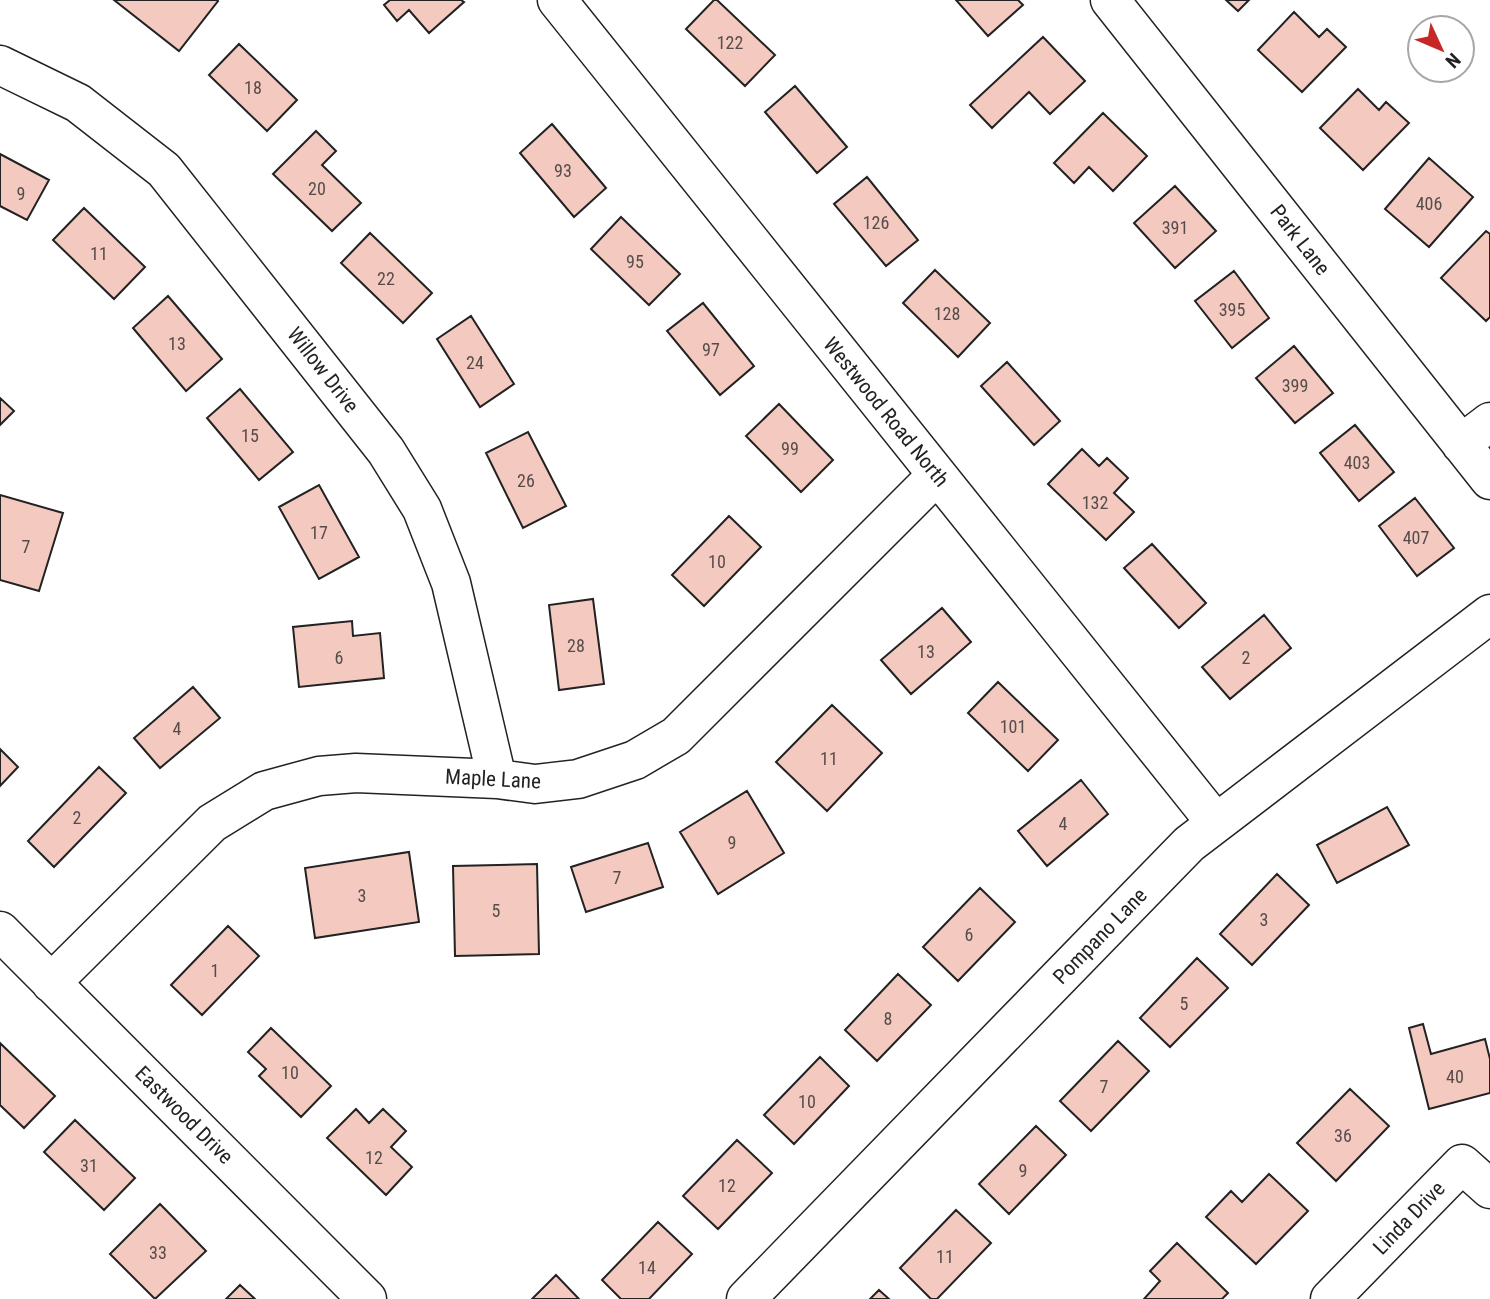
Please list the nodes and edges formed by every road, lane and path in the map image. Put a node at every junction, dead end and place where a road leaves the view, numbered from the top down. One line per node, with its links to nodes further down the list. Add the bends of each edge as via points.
1 (557, 0): 5 (street, Westwood Road North)
2 (1110, 0): 4 (street, Park Lane)
3 (0, 65): 8 (street, Willow Drive, via 78,103 164,170 386,450 422,509 451,583)
4 (1476, 433): 6 (street, Park Lane)
5 (937, 475): 8 (street, Maple Lane, via 676,736 635,760 578,779 535,784); 9 (street, Westwood Road North)
6 (1490, 480)
7 (1490, 614): 9 (street, Pompano Lane)
8 (497, 779): 11 (street, Maple Lane, via 356,773 319,776 264,791 212,824)
9 (1216, 823): 14 (street, Pompano Lane, via 1189,844)
10 (0, 931): 11 (street, Eastwood Drive)
11 (51, 983): 13 (street, Eastwood Drive)
12 (1490, 1189): 15 (street, Linda Drive, via 1462,1164)
13 (367, 1299)
14 (746, 1299)
15 (1330, 1299)

